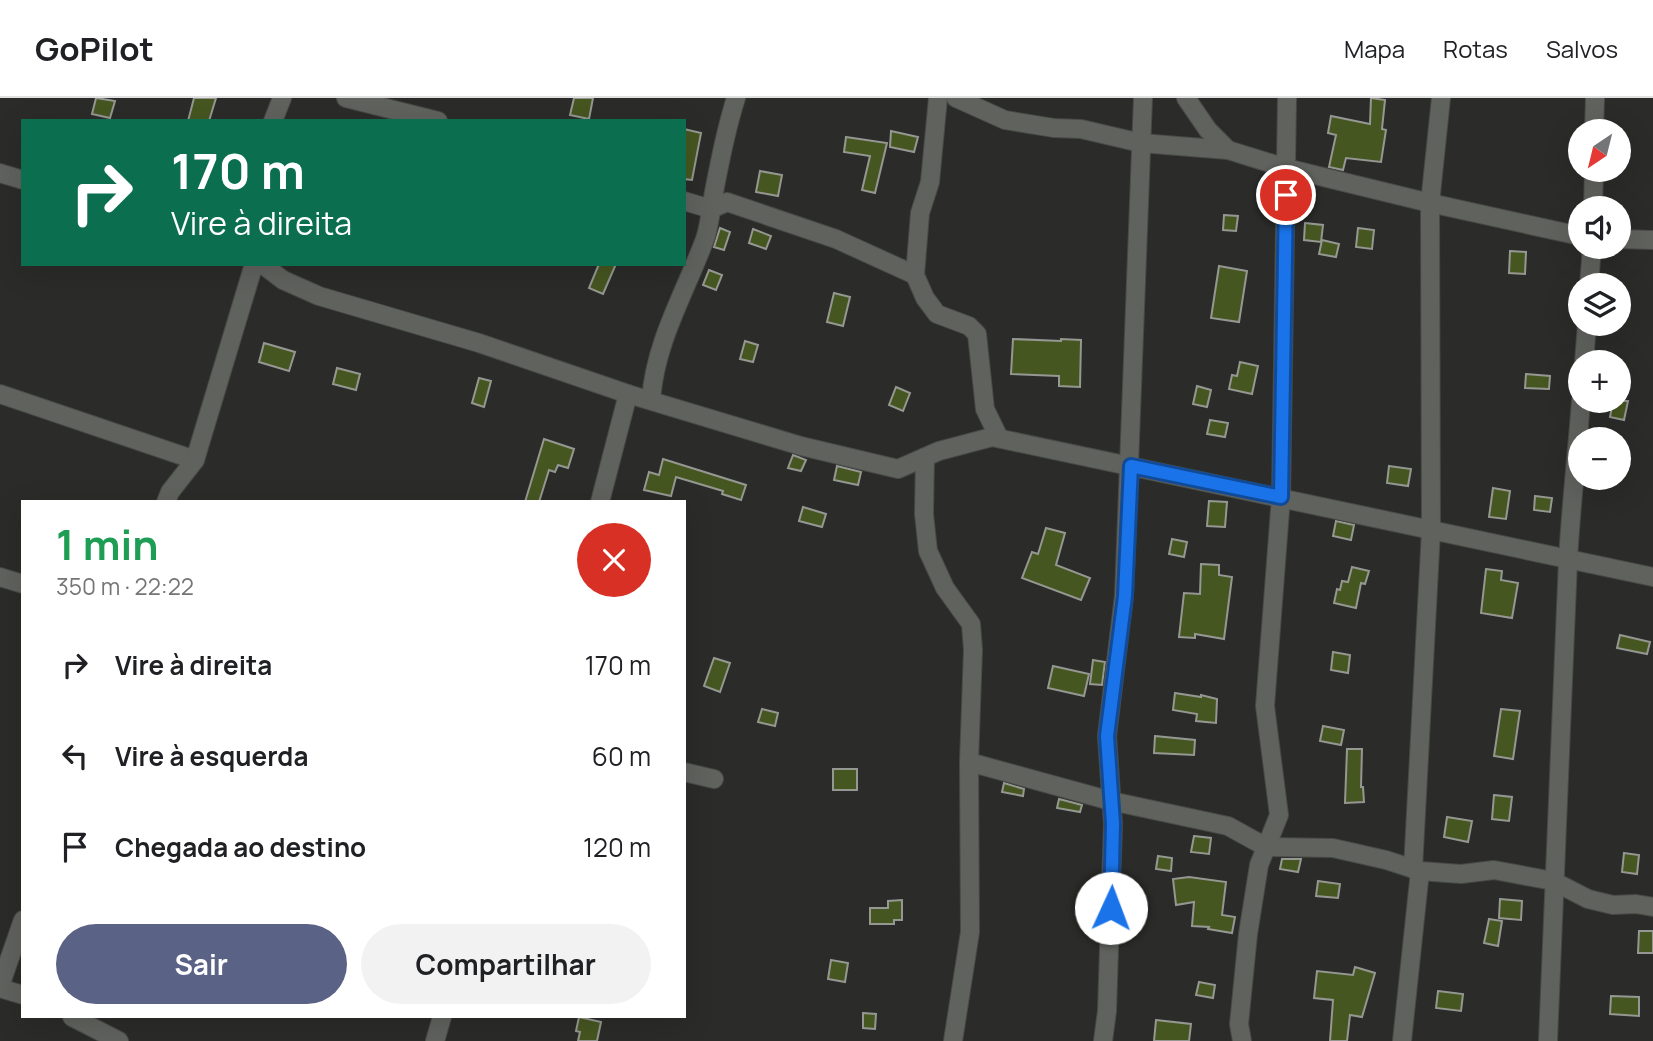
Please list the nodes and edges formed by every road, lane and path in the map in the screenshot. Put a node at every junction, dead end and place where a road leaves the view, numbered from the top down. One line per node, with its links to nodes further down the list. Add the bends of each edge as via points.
1 (282, 98): 11 (street)
2 (346, 98): 12 (street)
3 (736, 98): 21 (street)
4 (938, 98): 27 (street)
5 (956, 98): 14 (street, via 1005,120 1081,129)
6 (1143, 98): 14 (street)
7 (1186, 98): 15 (street)
8 (1287, 98): 16 (street)
9 (1441, 98): 20 (street)
10 (1595, 98): 13 (street)
11 (274, 119)
12 (430, 119)
13 (1594, 119)
14 (1141, 143): 15 (street); 35 (street)
15 (1228, 150): 16 (street)
16 (1286, 168): 20 (street); 36 (street)
17 (0, 173): 18 (street)
18 (21, 179)
19 (686, 202): 21 (street)
20 (1430, 203): 22 (street); 39 (street)
21 (711, 209): 27 (street, via 727,202 836,239); 30 (street, via 706,236 653,375)
22 (1568, 233)
23 (1631, 239): 24 (street)
24 (1653, 240)
25 (253, 266): 34 (street)
26 (265, 266): 29 (street, via 283,280 320,296)
27 (915, 275): 32 (street, via 937,314 969,326 977,334 985,410)
28 (0, 394): 34 (street)
29 (628, 394): 30 (street); 38 (street)
30 (651, 400): 33 (street, via 802,446 898,469)
31 (1580, 413): 40 (street)
32 (999, 438): 33 (street, via 959,444); 35 (street)
33 (925, 457): 44 (street, via 928,551 945,588 971,624)
34 (195, 460): 37 (street)
35 (1131, 466): 36 (street); 47 (street, via 1125,596 1107,736)
36 (1281, 497): 39 (street); 48 (street, via 1265,706 1279,815)
37 (167, 500)
38 (601, 500)
39 (1431, 531): 40 (street); 49 (street)
40 (1568, 560): 42 (street); 50 (street)
41 (0, 577): 43 (street)
42 (1653, 577)
43 (21, 583)
44 (969, 762): 47 (street); 59 (street, via 970,932)
45 (686, 772): 46 (street)
46 (714, 779)
47 (1111, 801): 48 (street, via 1228,826); 60 (street)
48 (1266, 847): 49 (street, via 1333,848); 61 (street, via 1248,934)
49 (1416, 870): 50 (street, via 1461,874 1494,870); 62 (street)
50 (1553, 881): 51 (street, via 1588,899); 63 (street)
51 (1653, 907)
52 (21, 926): 53 (street)
53 (0, 987): 54 (street)
54 (21, 994)
55 (74, 1018): 57 (street)
56 (442, 1018): 58 (street)
57 (119, 1041)
58 (435, 1041)
59 (953, 1041)
60 (1103, 1041)
61 (1242, 1041)
62 (1402, 1041)
63 (1548, 1041)

